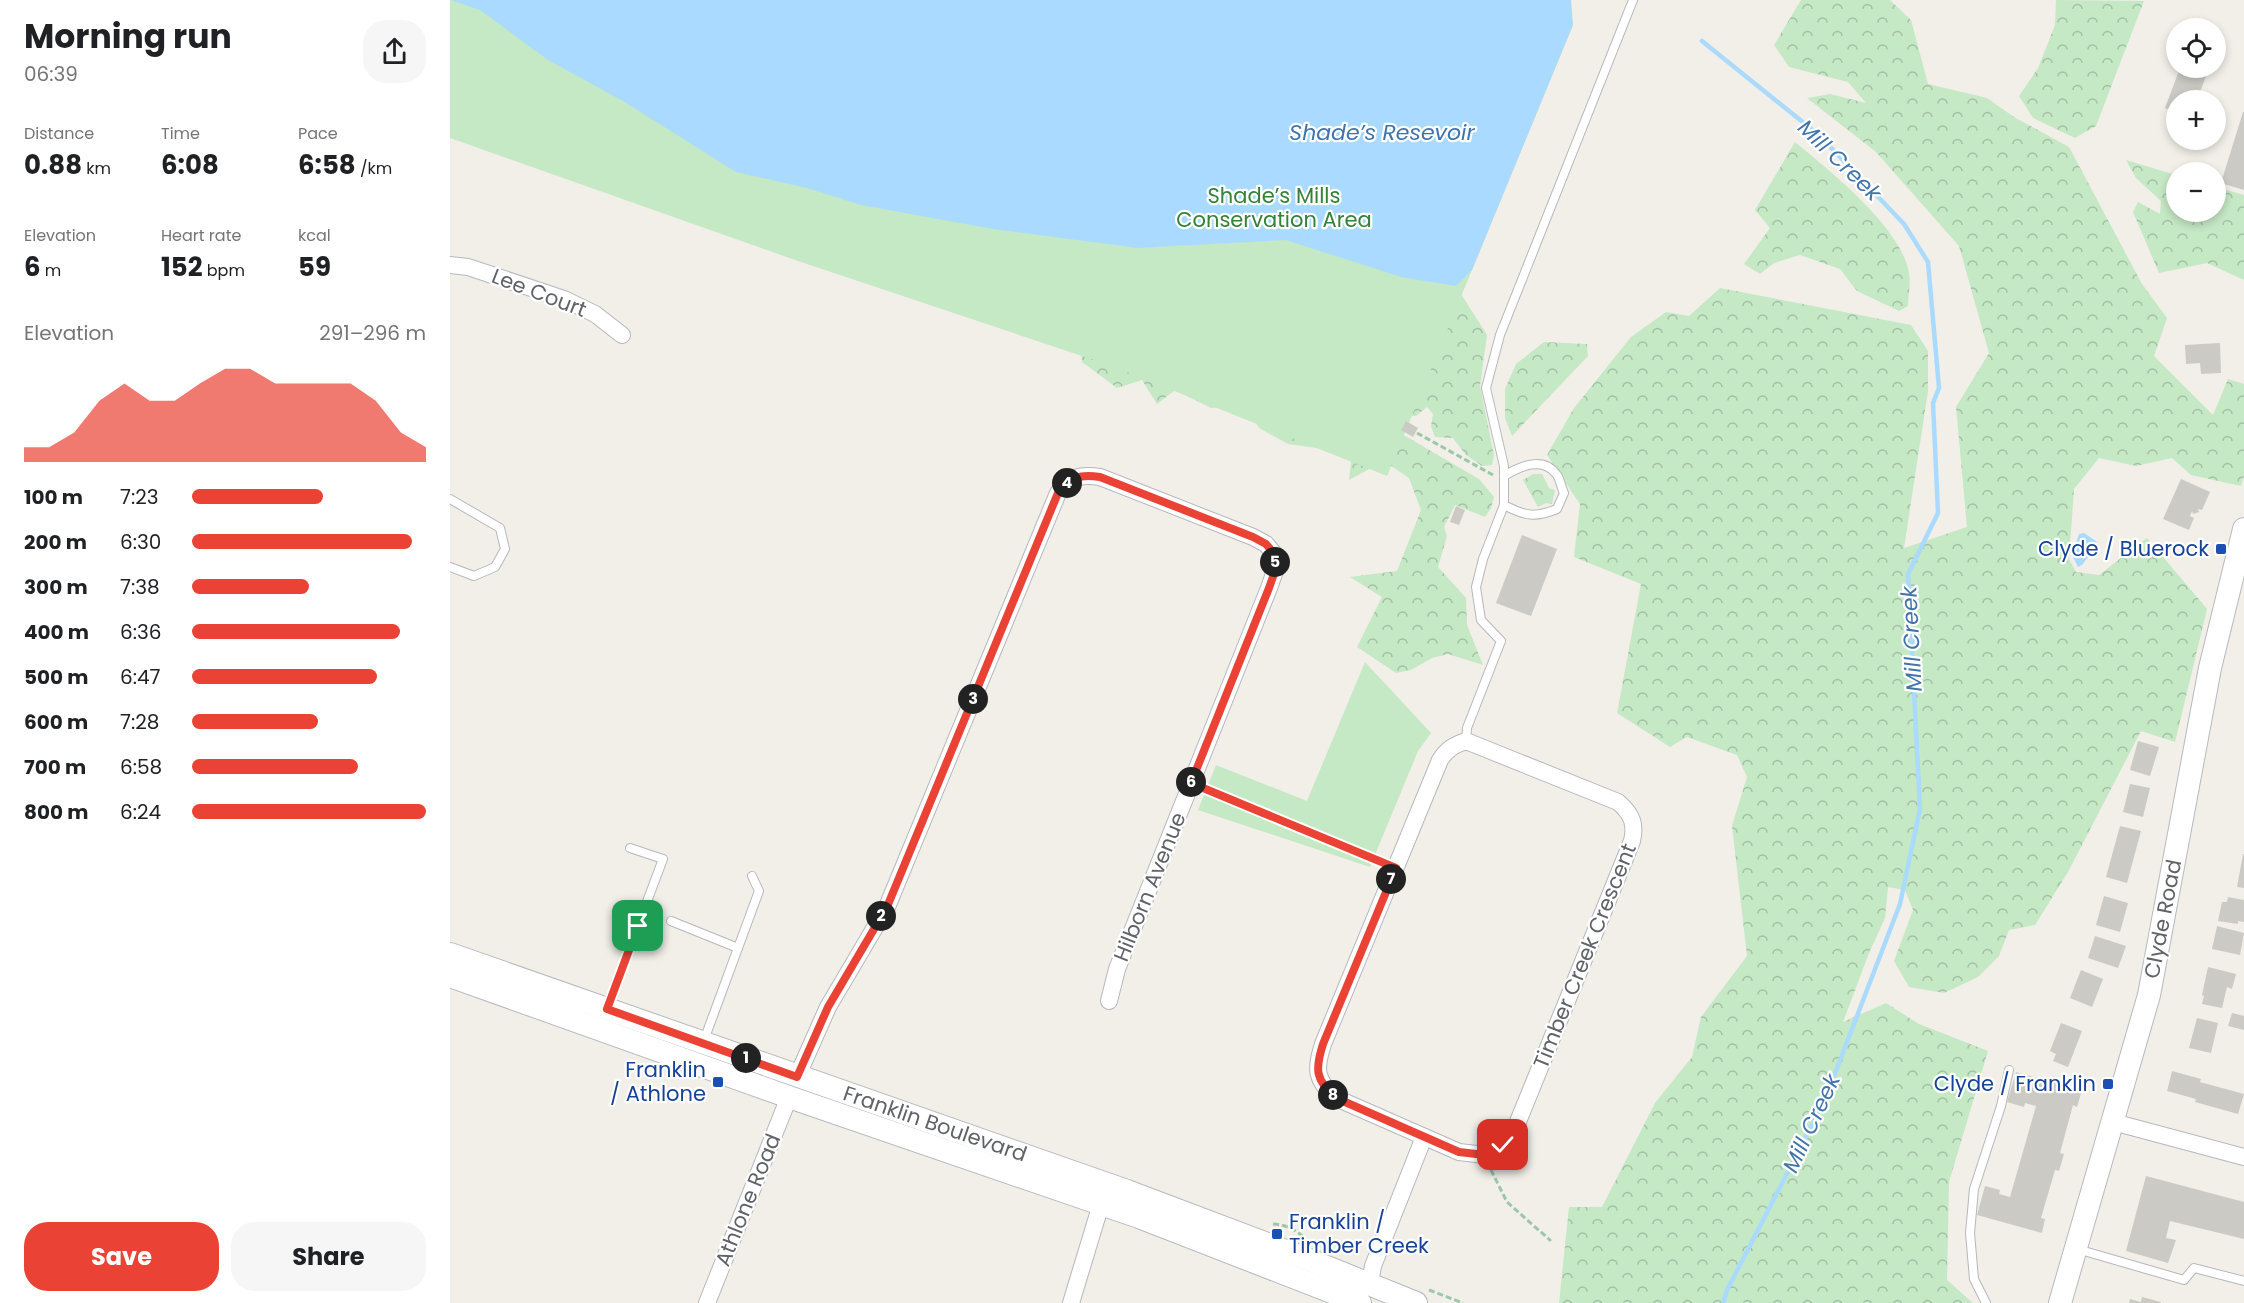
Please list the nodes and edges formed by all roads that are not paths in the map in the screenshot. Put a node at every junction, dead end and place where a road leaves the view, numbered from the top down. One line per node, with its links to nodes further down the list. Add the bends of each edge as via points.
1 (1633, 0): 4 (lane, via 1500,335 1486,388)
2 (450, 265): 3 (street, Lee Court, via 468,267 564,299 595,314)
3 (622, 335)
4 (1504, 476): 6 (lane); 6 (lane, via 1523,464 1542,464 1556,473 1564,493 1557,509 1539,516)
5 (450, 500): 8 (lane, via 500,528 505,549 495,567 474,576)
6 (1504, 505): 9 (lane, via 1476,587 1481,620 1501,641 1467,728)
7 (2244, 529): 21 (main road, Clyde Road, via 2210,668 2149,996)
8 (450, 567)
9 (1466, 741): 22 (street, via 1454,744 1440,760 1318,1059 1318,1074 1336,1098); 22 (street, Timber Creek Crescent, via 1618,802 1632,817 1635,829 1513,1134 1493,1153 1485,1155 1459,1152)
10 (630, 848): 17 (lane, via 663,859)
11 (752, 876): 13 (lane, via 759,891)
12 (671, 921): 13 (lane)
13 (738, 948): 18 (lane)
14 (450, 954): 17 (main road, Franklin Boulevard)
15 (450, 976): 20 (main road, Franklin Boulevard)
16 (1109, 1001): 20 (street, Hilborn Avenue, via 1117,969 1269,588 1276,556 1253,537 1100,477 1084,475 1070,480 1058,493 887,907 828,1007)
17 (607, 1009): 18 (main road, Franklin Boulevard)
18 (703, 1043): 20 (main road, Franklin Boulevard)
19 (2009, 1070): 31 (lane, via 1974,1189 1970,1233 1974,1279)
20 (793, 1087): 24 (main road, Franklin Boulevard); 27 (main road, Franklin Boulevard, via 1148,1198); 28 (street, Athlone Road)
21 (2113, 1122): 23 (street); 25 (main road, Clyde Road)
22 (1424, 1137): 27 (street)
23 (2244, 1158)
24 (1101, 1204): 27 (main road, Franklin Boulevard); 29 (street)
25 (2074, 1248): 26 (lane, via 2184,1280 2194,1268); 32 (main road, Clyde Road)
26 (2244, 1281)
27 (1365, 1293): 30 (main road, Franklin Boulevard)
28 (707, 1303)
29 (1071, 1303)
30 (1416, 1303)
31 (1986, 1303)
32 (2060, 1303)

